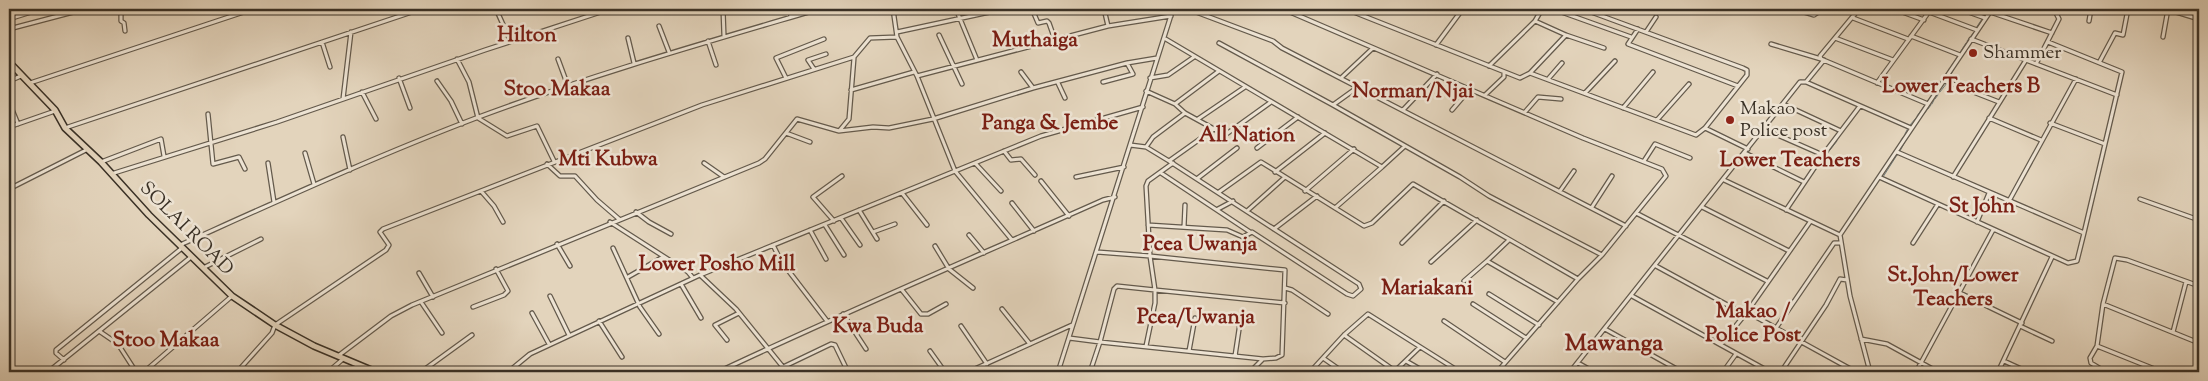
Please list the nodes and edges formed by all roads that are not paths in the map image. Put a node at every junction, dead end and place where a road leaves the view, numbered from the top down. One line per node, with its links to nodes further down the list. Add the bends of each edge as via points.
1 (41, 9): 44 (street)
2 (85, 9): 52 (street)
3 (121, 9): 55 (street)
4 (252, 9): 127 (street)
5 (421, 9): 56 (street)
6 (496, 9): 72 (street)
7 (610, 9): 72 (street)
8 (723, 9): 62 (street)
9 (790, 9): 40 (street)
10 (819, 9): 40 (street)
11 (893, 9): 59 (street)
12 (956, 9): 45 (street)
13 (1004, 9): 45 (street)
14 (1032, 9): 73 (street, via 1038,23 1048,22)
15 (1104, 9): 51 (street)
16 (1173, 9): 39 (street)
17 (1188, 9): 118 (street, via 1273,41)
18 (1283, 9): 80 (street)
19 (1346, 9): 37 (street)
20 (1362, 9): 37 (street)
21 (1454, 9): 79 (street, via 1458,14)
22 (1542, 9): 48 (street)
23 (1554, 9): 63 (street)
24 (1583, 9): 53 (street)
25 (1794, 9): 26 (street, via 1814,15)
26 (1823, 9)
27 (1849, 9): 35 (street)
28 (1894, 9): 47 (street)
29 (1960, 9): 43 (street)
30 (2054, 9): 58 (street, via 2060,18)
31 (2091, 9): 49 (street)
32 (2128, 9): 96 (street, via 2123,34 2115,32)
33 (2167, 9): 38 (street); 65 (street)
34 (2183, 9): 38 (street)
35 (1858, 10): 42 (street)
36 (1930, 10): 47 (street); 54 (street)
37 (1359, 14): 79 (street)
38 (2182, 14): 46 (street)
39 (1171, 16): 51 (street); 67 (street)
40 (791, 17): 62 (street)
41 (1656, 17): 57 (street)
42 (1853, 18): 68 (street); 70 (street)
43 (1985, 18): 54 (street); 58 (street, via 1990,12 1997,12)
44 (9, 19)
45 (960, 19): 59 (street); 90 (street)
46 (2199, 19)
47 (1924, 20): 64 (street)
48 (1535, 21): 61 (street); 103 (street)
49 (2089, 21)
50 (659, 26): 82 (street)
51 (1108, 26): 73 (street)
52 (9, 29)
53 (1638, 29): 57 (street); 63 (street)
54 (1977, 30): 71 (street)
55 (125, 31)
56 (351, 32): 75 (street); 144 (street)
57 (1646, 32): 132 (street, via 1747,70 1747,76)
58 (2052, 33): 76 (street)
59 (897, 34): 86 (street, via 870,38); 107 (street)
60 (939, 35): 102 (street)
61 (1566, 35): 81 (street); 111 (street)
62 (724, 36): 74 (street)
63 (1631, 36): 132 (street, via 1628,44)
64 (1911, 36): 70 (street); 84 (street)
65 (2163, 37)
66 (628, 38): 97 (street)
67 (1164, 38): 85 (street); 87 (street)
68 (1835, 38): 91 (street, via 1820,56); 92 (street)
69 (824, 39): 116 (street, via 776,58)
70 (1908, 39): 92 (street)
71 (1971, 39): 84 (street); 93 (street)
72 (510, 40): 88 (street)
73 (1055, 40): 90 (street)
74 (708, 41): 82 (street); 101 (street)
75 (322, 42): 104 (street); 174 (street)
76 (2048, 42): 96 (street); 100 (street)
77 (1219, 43): 152 (street)
78 (1771, 44): 91 (street)
79 (1436, 45): 103 (street)
80 (1373, 48): 112 (street); 118 (street)
81 (1604, 48)
82 (669, 52): 97 (street)
83 (826, 54): 105 (street, via 808,60)
84 (1960, 56): 123 (street)
85 (1194, 57): 106 (street); 117 (street, via 1173,72 1156,80)
86 (854, 58): 105 (street); 137 (street)
87 (1157, 58): 98 (street); 117 (street)
88 (457, 59): 115 (street); 164 (street, via 469,82)
89 (558, 59): 131 (street)
90 (977, 60): 102 (street)
91 (1823, 60): 125 (street); 126 (street)
92 (1893, 60): 126 (street)
93 (2026, 60): 100 (street); 148 (street)
94 (1615, 61): 140 (street)
95 (9, 62): 113 (highway, SOLAI ROAD)
96 (2100, 62): 141 (street, via 2122,71)
97 (634, 63): 131 (street)
98 (1127, 63): 124 (street, via 1133,74); 128 (street)
99 (1562, 63): 119 (street)
100 (2036, 64): 121 (street)
101 (716, 65)
102 (954, 66): 114 (street); 129 (street)
103 (1489, 66): 110 (street)
104 (330, 67)
105 (814, 69): 116 (street)
106 (1219, 71): 133 (street); 149 (street)
107 (914, 72): 114 (street); 137 (street)
108 (1021, 72): 135 (street)
109 (1653, 72): 156 (street)
110 (1504, 73): 111 (street, via 1522,78); 142 (street)
111 (1530, 73): 119 (street)
112 (1437, 74): 136 (street); 158 (street)
113 (22, 76): 122 (street); 127 (highway, SOLAI ROAD)
114 (917, 76): 167 (street)
115 (399, 78): 139 (street); 155 (street)
116 (786, 78): 203 (street, via 702,105)
117 (1150, 78): 138 (street)
118 (1341, 78): 134 (street)
119 (1549, 78): 140 (street)
120 (437, 80): 172 (street)
121 (2076, 80): 141 (street); 170 (street)
122 (9, 81)
123 (1945, 81): 148 (street); 151 (street)
124 (1104, 82)
125 (1806, 82): 150 (street, via 1800,82); 153 (street)
126 (1877, 82): 151 (street)
127 (29, 83): 157 (highway, SOLAI ROAD)
128 (1058, 83): 135 (street); 143 (street)
129 (962, 84)
130 (1689, 84): 169 (street)
131 (568, 86): 164 (street)
132 (1738, 86): 175 (street)
133 (1245, 87): 147 (street); 168 (street)
134 (1358, 87): 152 (street); 158 (street)
135 (1033, 88): 167 (street)
136 (1470, 89): 142 (street); 159 (street)
137 (851, 90): 178 (street, via 849,119)
138 (1146, 90): 149 (street); 154 (street)
139 (362, 92): 144 (street); 166 (street)
140 (1585, 93): 156 (street)
141 (2117, 95): 187 (street)
142 (1486, 96): 160 (street)
143 (1065, 98)
144 (343, 99): 186 (street)
145 (1561, 99): 160 (street, via 1538,97)
146 (9, 102): 171 (street)
147 (1271, 102): 163 (street); 179 (street, via 1227,134)
148 (1999, 102): 165 (street)
149 (1174, 104): 161 (street)
150 (1783, 104): 177 (street); 180 (street)
151 (1928, 104): 176 (street)
152 (1333, 105): 189 (street)
153 (1860, 106): 176 (street); 180 (street)
154 (1143, 107): 188 (street); 196 (street, via 1040,136)
155 (410, 108)
156 (1623, 108): 169 (street)
157 (56, 110): 171 (street); 174 (highway, SOLAI ROAD)
158 (1403, 110): 238 (street)
159 (1452, 110)
160 (1525, 112): 205 (street)
161 (1185, 113): 168 (street); 190 (street, via 1153,137)
162 (208, 114): 186 (street)
163 (1298, 117): 182 (street); 192 (street)
164 (478, 118): 172 (street); 203 (street, via 507,136 536,126)
165 (1989, 118): 184 (street); 227 (street)
166 (376, 119)
167 (933, 119): 178 (street, via 885,129 873,126); 216 (street)
168 (1198, 120): 179 (street)
169 (1657, 120): 175 (street, via 1690,135 1699,134)
170 (2050, 123): 184 (street); 187 (street)
171 (18, 124): 173 (street)
172 (462, 124): 215 (street)
173 (9, 127)
174 (65, 128): 193 (highway, SOLAI ROAD)
175 (1705, 128): 194 (street)
176 (1911, 128): 197 (street)
177 (1764, 129): 194 (street); 200 (street)
178 (839, 130): 181 (street, via 800,118)
179 (1214, 130): 204 (street)
180 (1842, 131): 200 (street)
181 (786, 133): 185 (street); 224 (street, via 765,159)
182 (1325, 133): 195 (street); 218 (street)
183 (343, 137): 215 (street)
184 (2041, 140): 247 (street)
185 (810, 142)
186 (210, 143): 201 (street); 214 (street, via 212,164 239,157)
187 (2104, 144): 283 (street)
188 (1130, 145): 190 (street); 212 (street)
189 (1405, 146): 213 (street); 305 (street, via 1488,196)
190 (1146, 147): 204 (street)
191 (1237, 148): 228 (street)
192 (1257, 148)
193 (88, 149): 206 (highway, SOLAI ROAD); 234 (street)
194 (1748, 149): 199 (street)
195 (1354, 150): 213 (street); 237 (street)
196 (1004, 151): 211 (street); 221 (street, via 1011,160 1021,159)
197 (1897, 152): 226 (street); 227 (street)
198 (305, 153): 233 (street)
199 (1745, 153): 230 (street); 232 (street)
200 (1823, 155): 232 (street)
201 (164, 156): 206 (street, via 161,139); 220 (street)
202 (1690, 158): 205 (street, via 1655,144)
203 (554, 161): 210 (street)
204 (1169, 161): 208 (street)
205 (1644, 161): 260 (street, via 1662,169 1666,176)
206 (101, 162): 220 (highway, SOLAI ROAD)
207 (704, 163): 224 (street)
208 (1174, 163): 217 (street); 228 (street)
209 (268, 164): 248 (street)
210 (547, 164): 235 (street); 262 (street, via 560,176 575,176)
211 (975, 164): 216 (street); 236 (street)
212 (1124, 167): 225 (street); 243 (street)
213 (1382, 167): 254 (street)
214 (245, 169)
215 (350, 170): 233 (street)
216 (955, 171): 240 (street); 290 (street)
217 (1161, 172): 255 (street); 274 (street, via 1146,186)
218 (1274, 172): 229 (street); 239 (street, via 1258,162)
219 (1574, 172): 238 (street)
220 (111, 174): 298 (highway, SOLAI ROAD)
221 (1035, 174)
222 (842, 176): 266 (street, via 813,197)
223 (1612, 176): 252 (street)
224 (724, 177): 259 (street)
225 (1076, 177)
226 (1879, 177): 250 (street); 287 (street)
227 (1953, 177): 241 (street)
228 (1198, 178): 239 (street)
229 (1284, 178): 237 (street); 258 (street)
230 (1724, 180): 253 (street); 257 (street)
231 (1041, 181): 261 (street)
232 (1804, 182): 257 (street)
233 (314, 184): 248 (street)
234 (9, 189)
235 (481, 191): 267 (street); 361 (street, via 382,229 380,232 389,245 386,250)
236 (1001, 191)
237 (1305, 191): 242 (street)
238 (1560, 191): 252 (street)
239 (1219, 192): 245 (street)
240 (902, 193): 256 (street); 273 (street)
241 (1989, 193): 247 (street); 270 (street)
242 (1317, 196): 254 (street); 277 (street)
243 (1115, 198): 261 (street, via 1103,200); 301 (street)
244 (2140, 199): 265 (street)
245 (1233, 201): 255 (street); 258 (street)
246 (1444, 201): 254 (street, via 1411,185 1372,223 1364,226); 264 (street); 292 (street)
247 (2009, 201): 283 (street)
248 (274, 202): 298 (street)
249 (1012, 203): 280 (street)
250 (1938, 204): 270 (street); 294 (street)
251 (1185, 205): 276 (street)
252 (1592, 207): 275 (street)
253 (1702, 207): 286 (street); 302 (street)
254 (1335, 208)
255 (1218, 209): 282 (street)
256 (859, 210): 263 (street); 281 (street)
257 (1786, 210): 269 (street)
258 (1247, 211): 277 (street)
259 (635, 212): 262 (street); 284 (street)
260 (1636, 213): 275 (street); 286 (street)
261 (1069, 216): 280 (street)
262 (619, 218): 268 (street)
263 (841, 218): 266 (street); 297 (street)
264 (1476, 220): 291 (street); 312 (street)
265 (2199, 220)
266 (834, 221): 272 (street)
267 (503, 222)
268 (610, 222): 295 (street); 308 (street)
269 (1810, 222): 287 (street); 302 (street)
270 (1977, 222): 279 (street)
271 (895, 224): 281 (street)
272 (824, 225): 278 (street); 304 (street)
273 (928, 225)
274 (1148, 226): 276 (street); 306 (street)
275 (1626, 226): 305 (street)
276 (1184, 227): 282 (street, via 1227,230 1240,237)
277 (1274, 229): 282 (street, via 1359,284 1361,289 1353,296 1347,294)
278 (810, 230): 296 (street); 310 (street)
279 (1993, 230): 309 (street); 333 (street)
280 (1034, 231): 290 (street)
281 (872, 232): 289 (street)
282 (1250, 232)
283 (2084, 233): 309 (street, via 2077,261 2068,263)
284 (671, 234)
285 (969, 235): 303 (street)
286 (1678, 235): 314 (street); 323 (street)
287 (1840, 235): 293 (street)
288 (261, 239): 315 (street)
289 (877, 239)
290 (1012, 240): 303 (street)
291 (1509, 240): 311 (street); 322 (street)
292 (1402, 243)
293 (1840, 243): 324 (street); 364 (street, via 1834,243)
294 (1913, 243)
295 (557, 244): 313 (street); 316 (street)
296 (773, 245): 319 (street); 355 (street, via 781,261)
297 (860, 245)
298 (181, 246): 307 (highway, SOLAI ROAD); 397 (street, via 56,350)
299 (935, 246): 317 (street)
300 (614, 248): 320 (street)
301 (1097, 252): 306 (street); 359 (street)
302 (1789, 252): 323 (street)
303 (984, 253): 317 (street)
304 (844, 255)
305 (1602, 255): 322 (street)
306 (1150, 256): 330 (street, via 1285,270); 332 (street)
307 (191, 257): 315 (highway, SOLAI ROAD); 366 (street)
308 (663, 257): 320 (street); 321 (street)
309 (2052, 257): 360 (street)
310 (826, 259)
311 (1488, 261): 325 (street); 340 (street)
312 (1432, 262)
313 (570, 266)
314 (1656, 266): 337 (street); 350 (street)
315 (202, 268): 335 (highway, SOLAI ROAD)
316 (496, 269): 338 (street); 346 (street, via 508,291)
317 (948, 269): 329 (street); 331 (street)
318 (418, 273): 338 (street)
319 (700, 275): 321 (street); 349 (street)
320 (628, 277): 341 (street)
321 (693, 278): 327 (street)
322 (1578, 279): 340 (street)
323 (1767, 280): 350 (street)
324 (1847, 280): 375 (street); 379 (street, via 1840,279)
325 (1464, 281)
326 (2186, 282): 328 (street); 345 (street, via 2114,258); 367 (street)
327 (681, 284): 341 (street); 353 (street)
328 (2199, 286)
329 (974, 288)
330 (1285, 288): 342 (street); 352 (street)
331 (902, 290): 343 (street, via 920,314 928,314); 351 (street)
332 (1155, 290): 342 (street); 378 (street, via 1115,287); 384 (street, via 1156,303)
333 (1960, 293): 360 (street); 403 (street)
334 (1489, 294): 362 (street)
335 (232, 296): 361 (highway, SOLAI ROAD); 407 (street)
336 (550, 296): 369 (street)
337 (1632, 296): 365 (street); 383 (street)
338 (433, 297): 339 (street)
339 (421, 302): 368 (street); 394 (street, via 391,316)
340 (1558, 302): 362 (street)
341 (639, 303): 357 (street); 370 (street)
342 (1284, 303): 396 (street, via 1282,354)
343 (946, 304)
344 (1474, 304): 374 (street)
345 (2103, 304): 367 (street); 385 (street)
346 (473, 307)
347 (1002, 309): 382 (street)
348 (532, 313): 381 (street)
349 (739, 313): 376 (street, via 715,325); 387 (street)
350 (1746, 313): 364 (street); 383 (street)
351 (843, 314): 355 (street); 388 (street)
352 (1328, 314)
353 (701, 318)
354 (1195, 318): 390 (street)
355 (827, 321): 387 (street)
356 (1444, 321): 400 (street)
357 (599, 322): 369 (street); 393 (street)
358 (1240, 323): 392 (street)
359 (1072, 324): 373 (street); 382 (street)
360 (2021, 324): 377 (street); 399 (street)
361 (275, 325): 394 (highway, SOLAI ROAD); 408 (street, via 272,333)
362 (1539, 325): 374 (street)
363 (961, 326): 402 (street)
364 (1776, 328): 379 (street)
365 (1605, 329): 401 (street); 429 (street)
366 (99, 331): 397 (street); 406 (street, via 118,344)
367 (2173, 332): 380 (street)
368 (442, 333)
369 (569, 334): 381 (street)
370 (659, 334)
371 (472, 335): 411 (street)
372 (1344, 335): 386 (street, via 1370,314); 395 (street); 423 (street)
373 (1069, 338): 378 (street); 418 (street)
374 (1526, 338): 400 (street)
375 (1861, 339): 403 (street, via 1887,344); 434 (street)
376 (727, 340)
377 (2052, 341)
378 (1100, 342): 384 (street); 419 (street)
379 (1801, 343): 432 (street); 433 (street)
380 (2199, 343)
381 (549, 344): 412 (street)
382 (1030, 344): 402 (street)
383 (1721, 344): 391 (street)
384 (1146, 346): 390 (street)
385 (2097, 346): 439 (street, via 2090,363); 440 (street)
386 (1420, 347): 398 (street); 425 (street)
387 (767, 348): 404 (street); 413 (street)
388 (866, 349)
389 (930, 351): 416 (street)
390 (1189, 351): 392 (street)
391 (1736, 354): 430 (street); 431 (street)
392 (1235, 356): 396 (street)
393 (622, 357)
394 (341, 358): 409 (street); 410 (highway, SOLAI ROAD)
395 (1323, 358): 421 (street); 422 (street)
396 (1263, 359): 420 (street)
397 (64, 360): 405 (street)
398 (1406, 361): 423 (street); 424 (street)
399 (2004, 361): 437 (street); 438 (street)
400 (1505, 362): 426 (street)
401 (1578, 363): 427 (street); 428 (street)
402 (987, 364): 417 (street)
403 (1922, 364): 435 (street); 436 (street)
404 (782, 367): 414 (street); 415 (street, via 831,344 835,345)
405 (48, 372)
406 (136, 372)
407 (144, 372)
408 (237, 372)
409 (328, 372)
410 (376, 372)
411 (421, 372)
412 (508, 372)
413 (718, 372)
414 (787, 372)
415 (848, 372)
416 (945, 372)
417 (968, 372)
418 (1058, 372)
419 (1090, 372)
420 (1250, 372)
421 (1310, 372)
422 (1343, 372)
423 (1395, 372)
424 (1425, 372)
425 (1460, 372)
426 (1498, 372)
427 (1570, 372)
428 (1594, 372)
429 (1682, 372)
430 (1723, 372)
431 (1770, 372)
432 (1781, 372)
433 (1856, 372)
434 (1870, 372)
435 (1916, 372)
436 (1938, 372)
437 (1998, 372)
438 (2028, 372)
439 (2106, 372)
440 (2162, 372)

